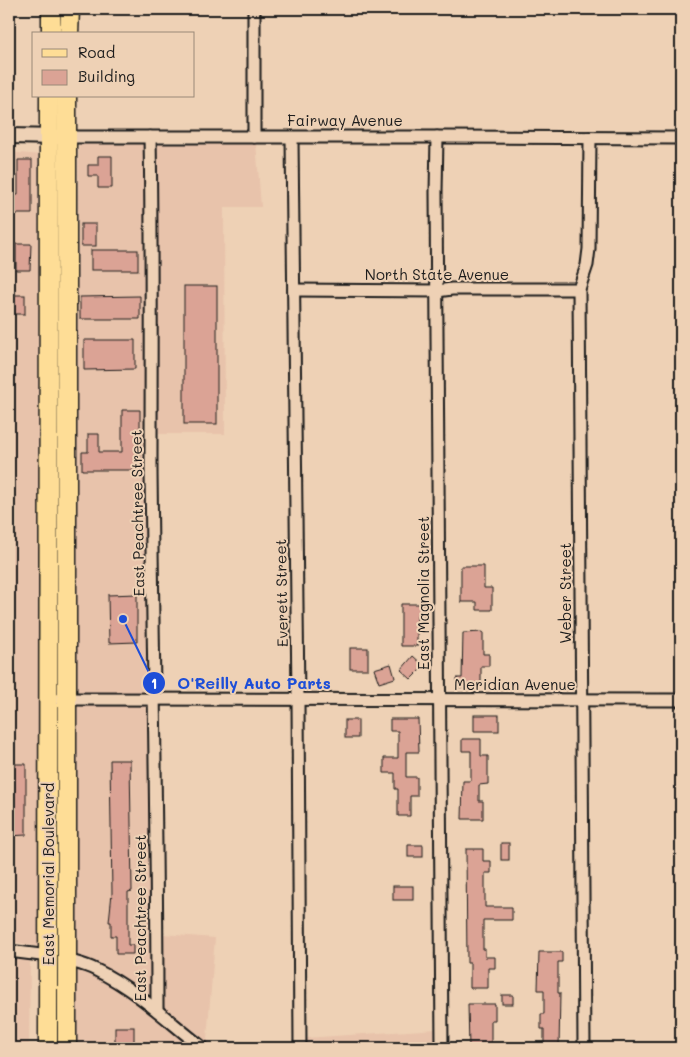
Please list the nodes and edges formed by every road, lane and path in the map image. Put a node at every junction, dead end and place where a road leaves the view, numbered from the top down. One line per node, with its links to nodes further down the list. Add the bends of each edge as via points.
1 (51, 9): 4 (main road)
2 (70, 9): 5 (main road)
3 (254, 9): 11 (street)
4 (51, 32)
5 (69, 32)
6 (49, 98): 13 (main road, East Memorial Boulevard)
7 (67, 98): 9 (main road, East Memorial Boulevard)
8 (9, 136): 13 (street, Fairway Avenue)
9 (67, 137): 10 (street, Fairway Avenue); 13 (street, Fairway Avenue); 21 (main road, East Memorial Boulevard)
10 (150, 137): 11 (street, Fairway Avenue); 24 (street, East Peachtree Street)
11 (254, 137): 14 (street, Fairway Avenue)
12 (437, 137): 14 (street, Fairway Avenue); 15 (street, Fairway Avenue); 19 (street, East Magnolia Street)
13 (48, 138): 20 (main road, East Memorial Boulevard)
14 (292, 138): 18 (street, Everett Street)
15 (590, 138): 16 (street, Fairway Avenue); 17 (street, Weber Street, via 589,249)
16 (681, 138)
17 (579, 289): 19 (street, North State Avenue); 27 (street, Weber Street)
18 (294, 290): 19 (street, North State Avenue); 25 (street, Everett Street)
19 (437, 291): 26 (street, East Magnolia Street)
20 (48, 418): 21 (main road); 22 (main road, East Memorial Boulevard)
21 (66, 418): 23 (main road, East Memorial Boulevard)
22 (48, 699): 23 (street, Meridian Avenue); 29 (main road, East Memorial Boulevard)
23 (67, 699): 24 (street, Meridian Avenue); 32 (main road, East Memorial Boulevard)
24 (155, 700): 25 (street, Meridian Avenue); 33 (street, East Peachtree Street)
25 (298, 700): 26 (street, Meridian Avenue); 37 (street, Everett Street)
26 (441, 700): 27 (street, Meridian Avenue); 38 (street, East Magnolia Street)
27 (582, 700): 28 (street, Meridian Avenue); 39 (street, Weber Street)
28 (681, 700)
29 (49, 849): 31 (main road, East Memorial Boulevard); 32 (main road, via 58,941)
30 (9, 951): 31 (street)
31 (49, 956): 35 (main road, East Memorial Boulevard)
32 (67, 960): 33 (street, via 124,985); 36 (main road, East Memorial Boulevard)
33 (157, 1010): 34 (street)
34 (197, 1046)
35 (48, 1048)
36 (67, 1048)
37 (300, 1048)
38 (442, 1048)
39 (584, 1048)

